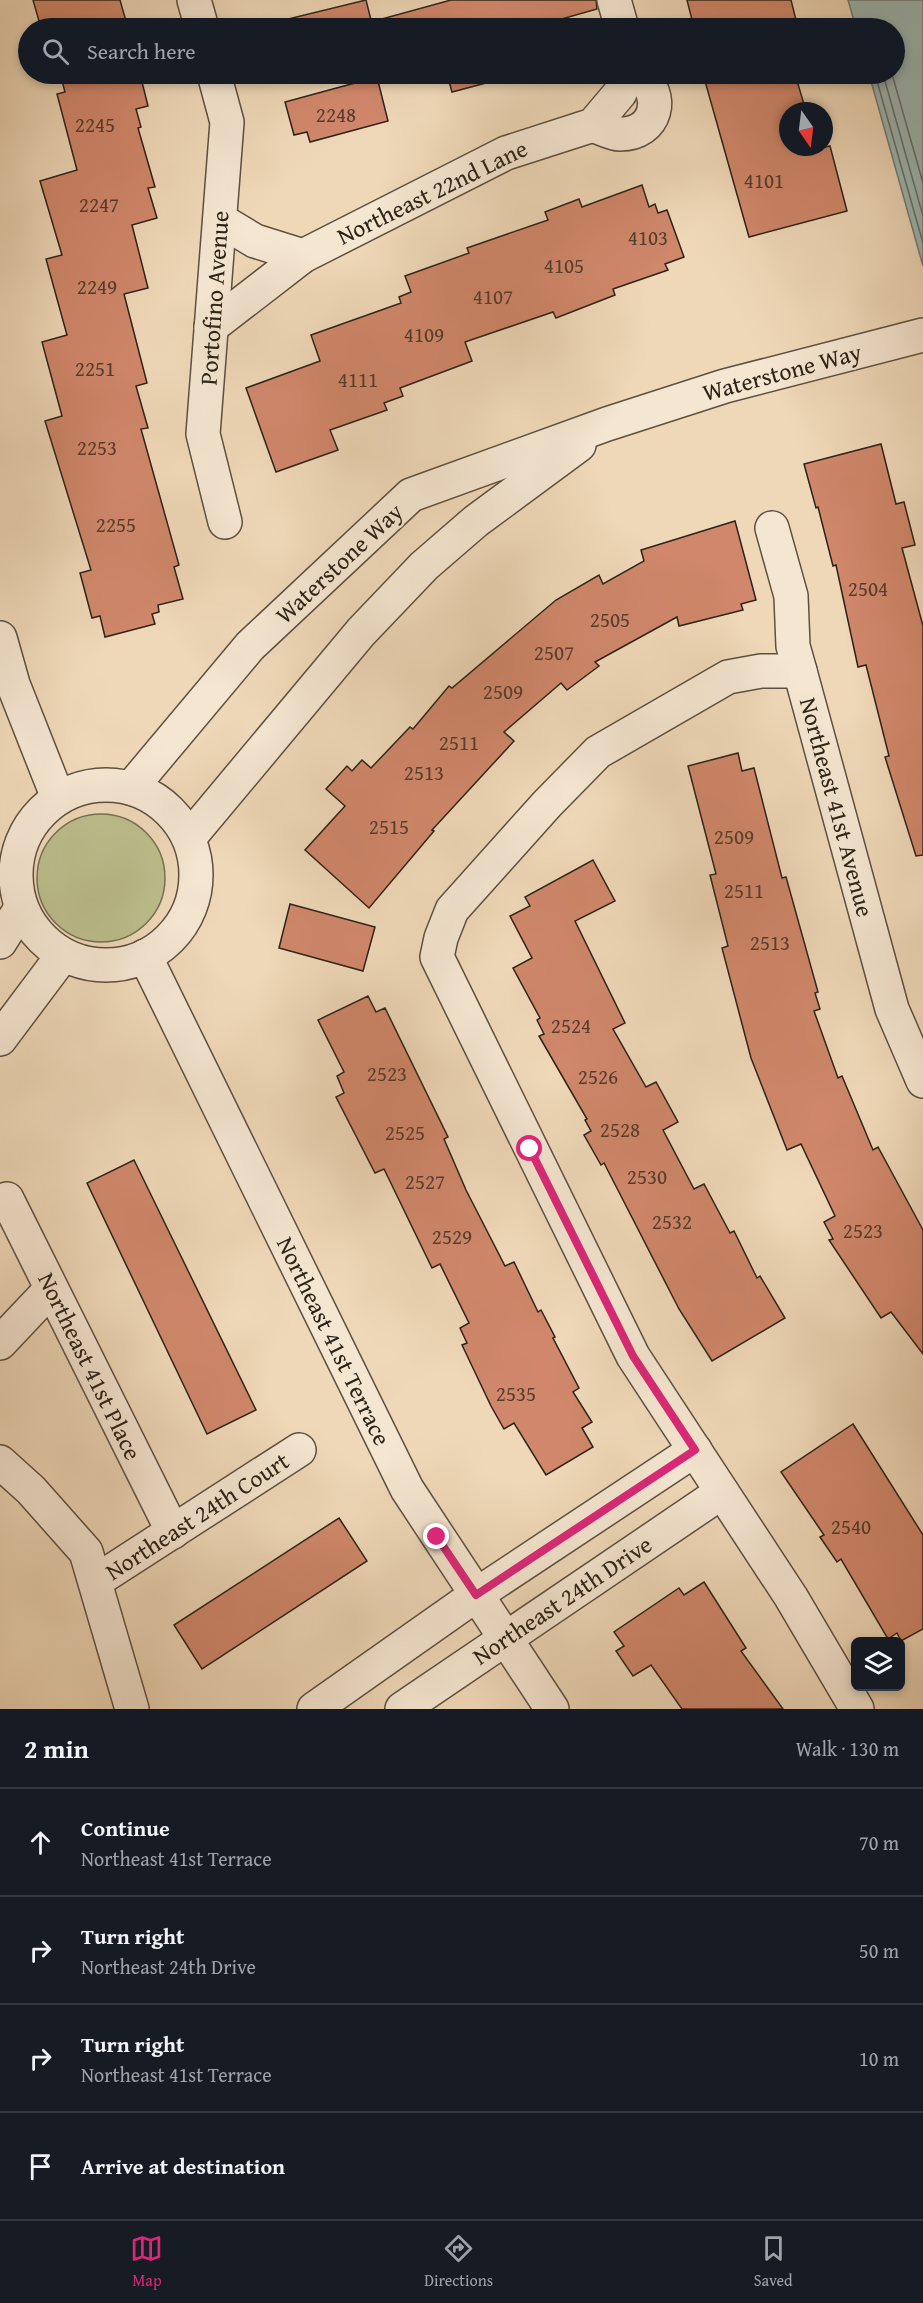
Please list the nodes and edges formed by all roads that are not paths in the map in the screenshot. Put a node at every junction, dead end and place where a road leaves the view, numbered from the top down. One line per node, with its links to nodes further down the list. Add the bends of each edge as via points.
1 (194, 0): 3 (street)
2 (614, 0): 4 (street)
3 (198, 18)
4 (619, 18)
5 (217, 84): 7 (street, Portofino Avenue, via 227,122)
6 (626, 84): 8 (street, Northeast 22nd Lane, via 593,125 506,153)
7 (220, 220): 8 (street, via 255,241); 9 (street, Portofino Avenue)
8 (303, 256): 9 (street, Northeast 22nd Lane)
9 (212, 327): 12 (street, Portofino Avenue, via 203,434)
10 (910, 338): 11 (street, Waterstone Way, via 725,386)
11 (607, 424): 16 (street, Waterstone Way, via 411,495 249,646); 18 (street, Waterstone Way, via 476,521 424,566 361,632)
12 (225, 522)
13 (772, 528): 15 (street, Northeast 41st Avenue, via 791,596 793,646)
14 (0, 638): 17 (street, via 13,684)
15 (800, 671): 24 (street, Northeast 41st Avenue, via 892,1009); 29 (street, via 728,676 598,752 452,910 436,957 633,1356)
16 (131, 788): 17 (street, via 94,785); 18 (street, via 155,799 176,816)
17 (58, 798): 19 (street, via 34,818 19,846 15,878)
18 (189, 838): 22 (street, via 196,865 195,893 185,919 168,941)
19 (21, 908): 20 (street); 21 (street, via 45,943)
20 (0, 942)
21 (63, 955): 22 (street, via 89,964 118,964); 23 (street)
22 (145, 957): 34 (street, Northeast 41st Terrace, via 407,1489)
23 (0, 1039)
24 (923, 1081)
25 (7, 1199): 26 (street, Northeast 41st Place)
26 (51, 1289): 27 (street); 32 (street, Northeast 41st Place)
27 (0, 1343)
28 (299, 1450): 32 (street, Northeast 24th Court)
29 (695, 1450): 31 (street); 34 (street, Northeast 24th Drive)
30 (0, 1462): 33 (street, via 31,1490 86,1552)
31 (722, 1492): 35 (street, Northeast 24th Drive); 40 (street, via 791,1597)
32 (173, 1532): 33 (street, Northeast 24th Court)
33 (96, 1581): 36 (street)
34 (476, 1595): 35 (street, Northeast 41st Terrace); 37 (street, Northeast 24th Drive)
35 (504, 1638): 38 (street, Northeast 24th Drive); 39 (street, Northeast 41st Terrace)
36 (132, 1709)
37 (314, 1709)
38 (402, 1709)
39 (552, 1709)
40 (856, 1709)

